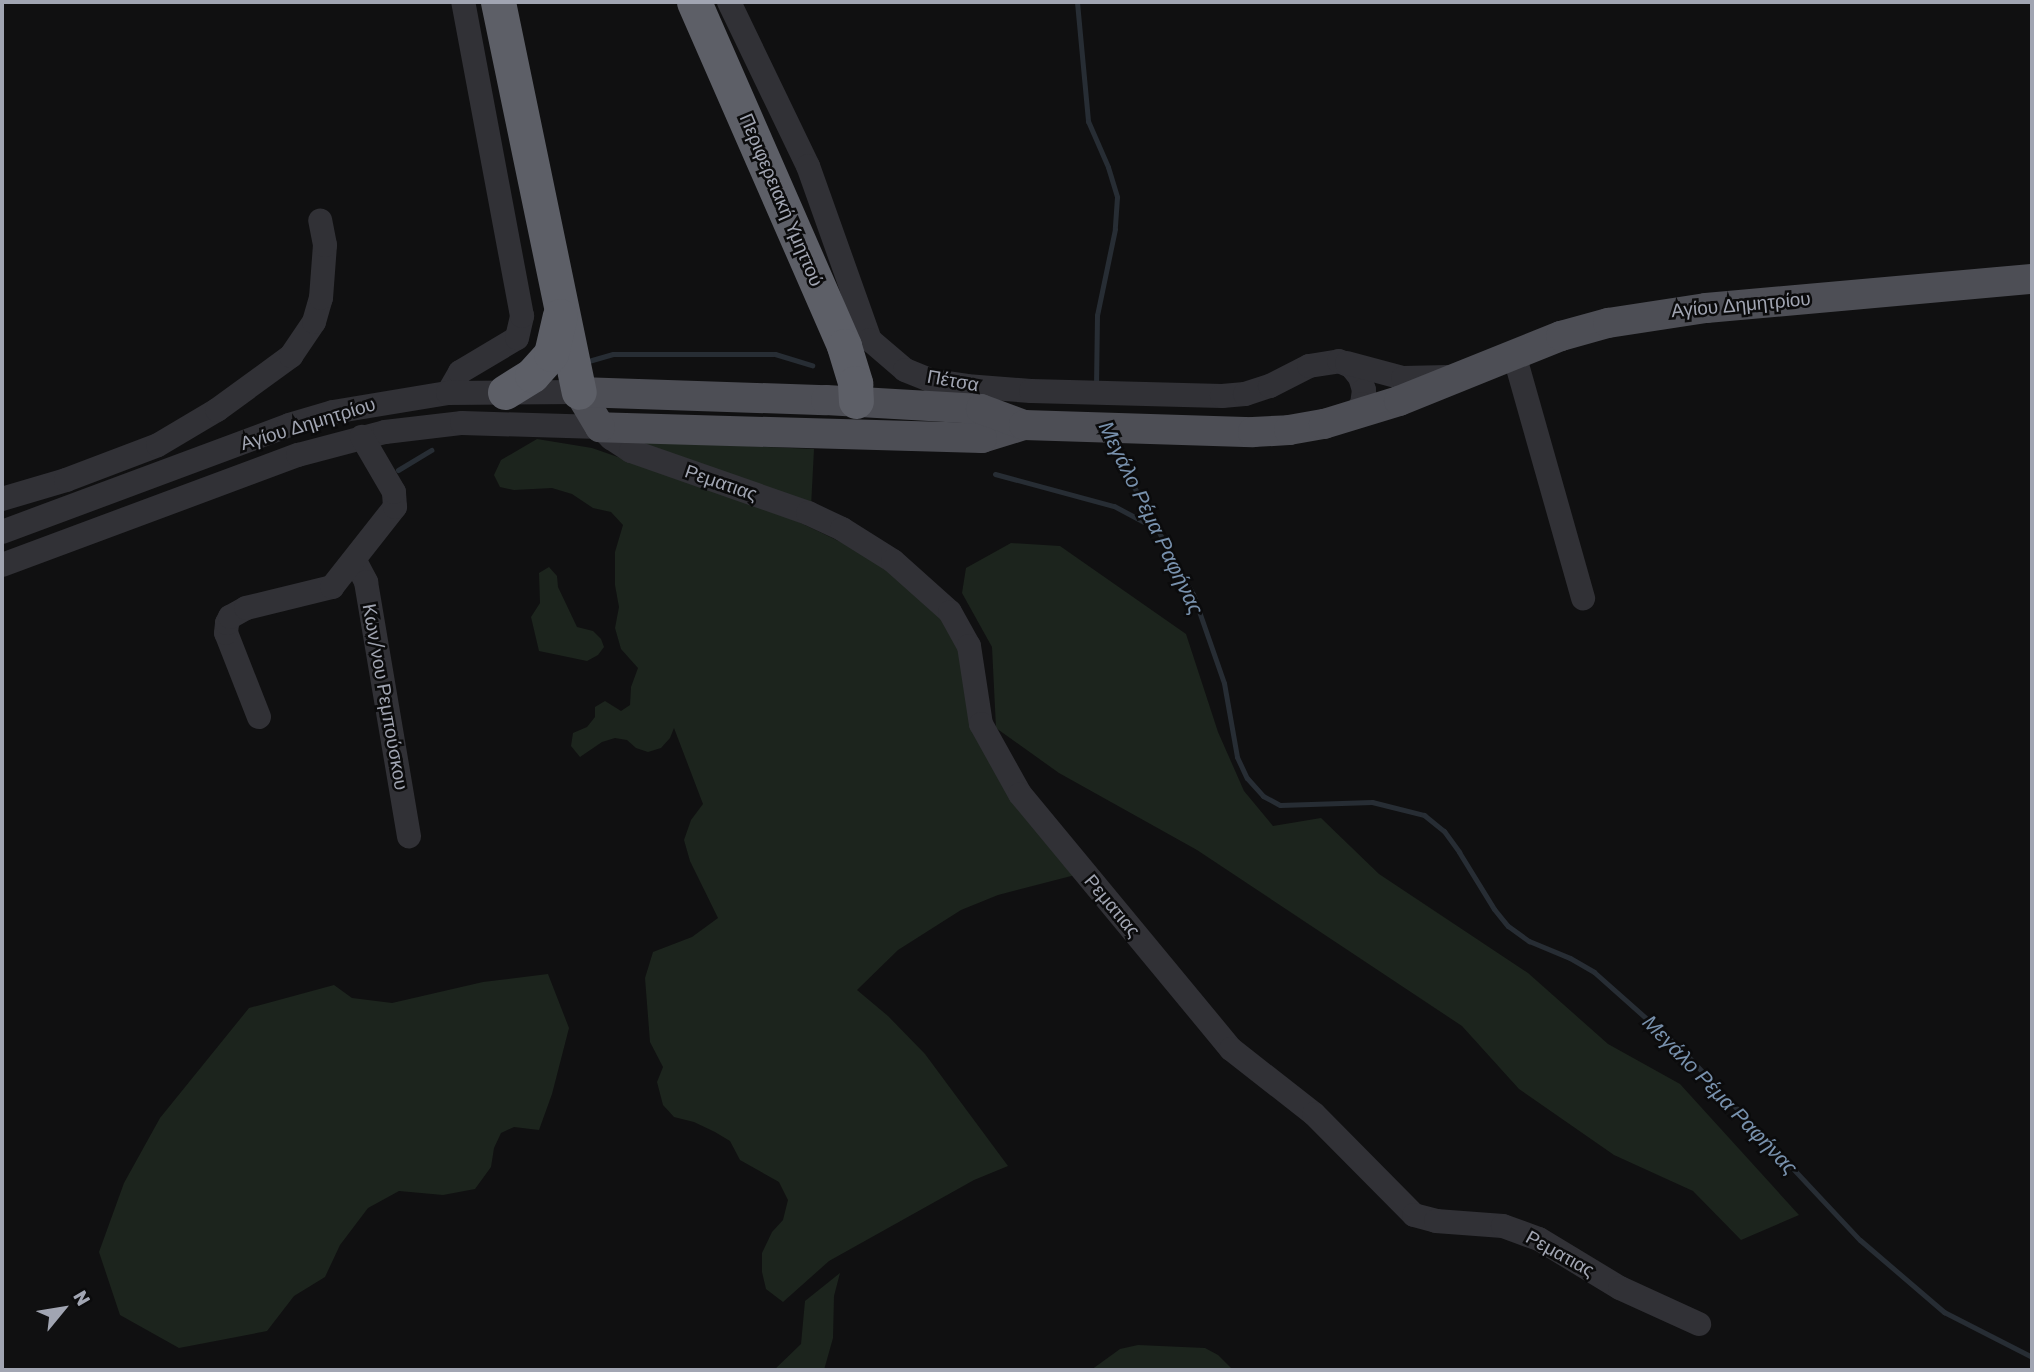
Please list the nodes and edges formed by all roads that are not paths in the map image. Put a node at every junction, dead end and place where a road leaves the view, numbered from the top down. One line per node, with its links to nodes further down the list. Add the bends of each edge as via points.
1 (463, 2): 13 (street, via 522,316 517,338 460,372)
2 (498, 2): 7 (highway)
3 (694, 2): 16 (highway, Περιφερειακή Υμηττού, via 844,346 855,383)
4 (729, 2): 9 (street, Πέτσα, via 808,166 870,340 905,370 932,381 1031,391 1222,396 1270,386)
5 (320, 220): 19 (street, via 326,255 321,298 314,323 291,356 216,411 158,445)
6 (2032, 279): 8 (main road, Αγίου Δημητρίου, via 1657,313 1584,330)
7 (561, 313): 11 (highway, via 551,354 532,375); 12 (highway)
8 (1514, 354): 10 (main road, Αγίου Δημητρίου); 23 (street)
9 (1331, 361): 10 (street, via 1403,378); 15 (street)
10 (1460, 377): 15 (main road, Πέτσα)
11 (505, 392): 12 (street, Αγίου Δημητρίου); 13 (street, Αγίου Δημητρίου)
12 (579, 392): 14 (main road, Αγίου Δημητρίου); 17 (main road)
13 (448, 393): 20 (street, Αγίου Δημητρίου, via 379,402 289,425)
14 (713, 396): 16 (main road, Πέτσα)
15 (1354, 415): 16 (main road, Πέτσα, via 1289,430 1217,431 1024,425 981,409)
16 (855, 418): 17 (main road, Πέτσα)
17 (600, 427): 18 (street, Αγίου Δημητρίου, via 461,423); 26 (street, Ρεματιας, via 631,451 842,528 925,586 965,635 981,724 1036,815 1231,1049 1314,1114 1414,1215 1503,1226 1539,1239 1620,1289)
18 (362, 438): 21 (street, via 396,502); 22 (street, Αγίου Δημητρίου, via 298,455)
19 (2, 499)
20 (2, 532)
21 (355, 561): 24 (street, via 339,581 323,591 246,608 230,617 226,633); 25 (street, Κων/νου Ρεμπούσκου, via 366,582)
22 (2, 565)
23 (1583, 597)
24 (259, 716)
25 (409, 836)
26 (1699, 1324)

